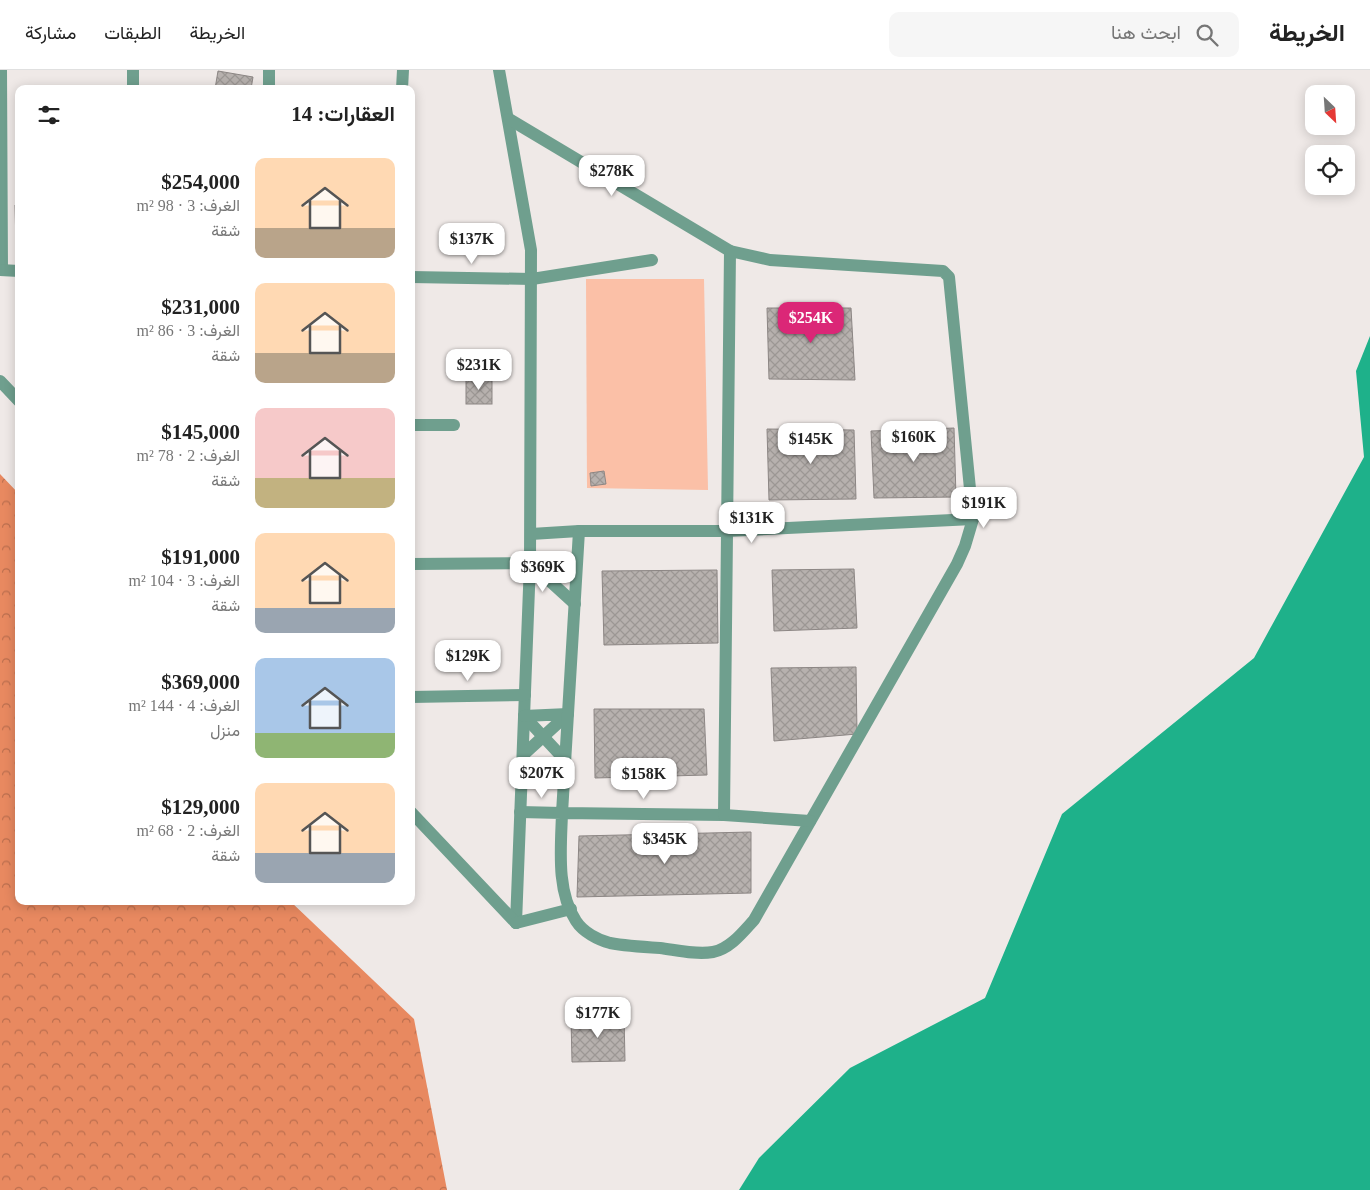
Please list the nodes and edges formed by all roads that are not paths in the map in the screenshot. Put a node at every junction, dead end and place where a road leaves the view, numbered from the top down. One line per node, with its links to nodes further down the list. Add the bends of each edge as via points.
1 (1, 70): 12 (street)
2 (133, 70): 6 (street)
3 (269, 70): 7 (street)
4 (403, 70): 8 (street)
5 (499, 70): 9 (street)
6 (133, 85)
7 (269, 85)
8 (402, 85)
9 (509, 119): 10 (street); 15 (street, via 531,250)
10 (730, 251): 20 (street, via 770,260 943,271 946,274 950,285); 22 (street)
11 (652, 260): 15 (street)
12 (1, 270): 13 (street)
13 (15, 270)
14 (415, 277): 15 (street)
15 (532, 280): 23 (street)
16 (0, 381): 17 (street)
17 (15, 396)
18 (415, 425): 19 (street)
19 (454, 425)
20 (973, 518): 22 (street); 38 (street, via 957,564)
21 (579, 531): 22 (street); 23 (street); 26 (street)
22 (726, 532): 36 (street)
23 (531, 534): 24 (street)
24 (530, 562): 25 (street); 26 (street); 27 (street)
25 (415, 564)
26 (574, 604): 29 (street)
27 (525, 695): 28 (street); 30 (street)
28 (415, 698)
29 (568, 714): 30 (street); 31 (street); 33 (street)
30 (524, 716): 31 (street); 32 (street)
31 (544, 737): 32 (street); 33 (street)
32 (523, 755): 34 (street)
33 (565, 760): 35 (street)
34 (520, 812): 35 (street); 40 (street)
35 (562, 813): 36 (street); 39 (street, via 560,862)
36 (724, 815): 38 (street)
37 (415, 816): 40 (street)
38 (810, 821): 39 (street, via 754,920 724,948 713,952 694,952 609,943 588,934 575,920)
39 (571, 909): 40 (street)
40 (516, 923)

